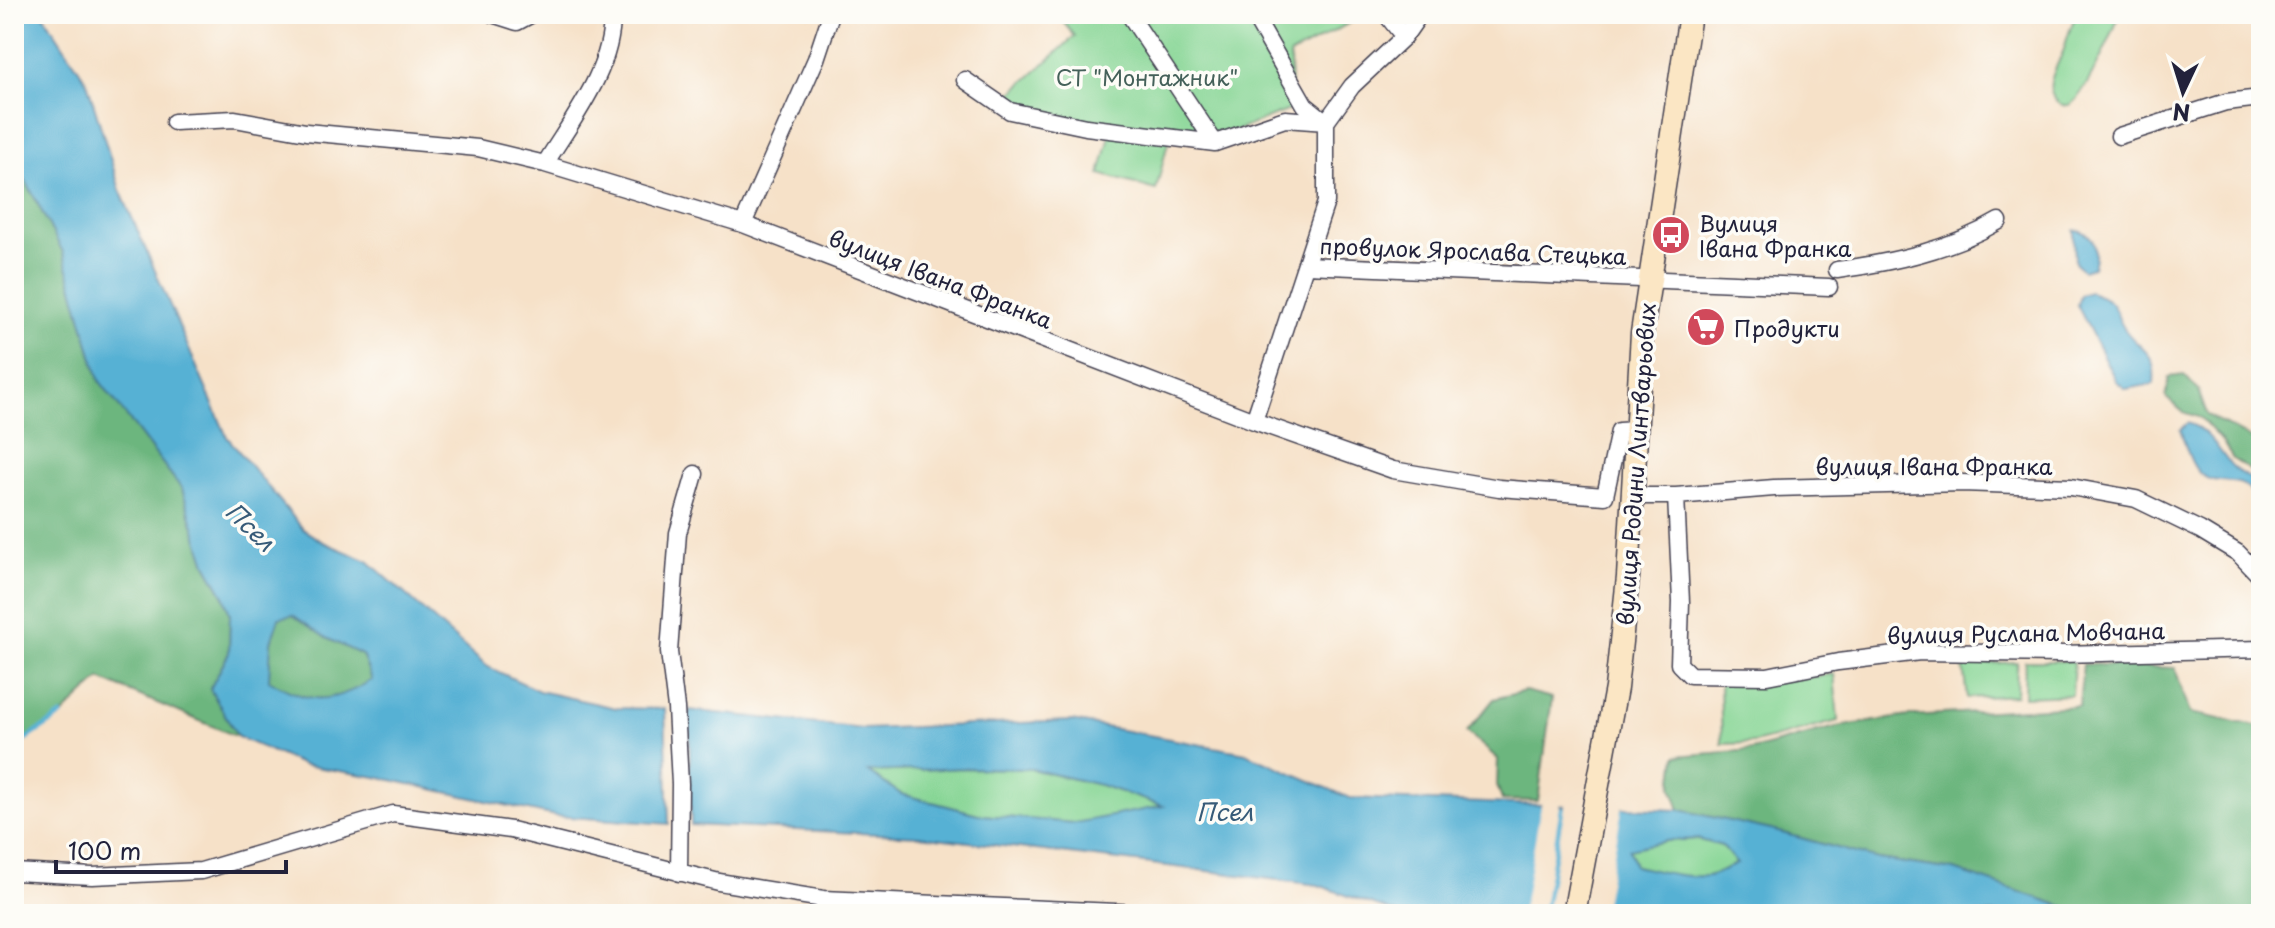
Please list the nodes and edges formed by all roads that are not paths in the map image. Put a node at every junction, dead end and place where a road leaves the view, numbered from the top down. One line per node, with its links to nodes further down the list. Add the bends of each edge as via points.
1 (492, 14): 2 (street, via 517,22)
2 (532, 14)
3 (612, 14): 17 (street, via 613,34 603,67)
4 (831, 14): 19 (street)
5 (1129, 14): 16 (street)
6 (1253, 14): 14 (street, via 1305,105)
7 (1386, 14): 10 (street)
8 (1420, 14): 10 (street)
9 (1690, 14): 22 (main road, вулиця Родини Линтварьових)
10 (1404, 37): 14 (street, via 1352,86)
11 (965, 80): 16 (street, via 1010,111 1086,127)
12 (2261, 98): 15 (street, via 2226,102)
13 (174, 122): 17 (street, вулиця Івана Франка, via 235,119 306,132 478,148)
14 (1326, 122): 16 (street, via 1285,119); 20 (street, via 1326,202)
15 (2119, 136)
16 (1215, 143)
17 (545, 164): 19 (street, вулиця Івана Франка)
18 (1999, 221): 21 (street, via 1943,246)
19 (743, 224): 24 (street, вулиця Івана Франка)
20 (1306, 265): 22 (street, провулок Ярослава Стецька); 24 (street)
21 (1837, 270)
22 (1650, 278): 23 (street, провулок Ярослава Стецька); 25 (main road, вулиця Родини Линтварьових)
23 (1829, 287)
24 (1254, 421): 25 (street, вулиця Івана Франка, via 1393,470 1499,488 1605,496 1619,431)
25 (1635, 430): 27 (main road, вулиця Родини Линтварьових)
26 (695, 474): 32 (street, via 678,533 669,652 680,784)
27 (1631, 496): 28 (street, вулиця Івана Франка); 34 (main road, вулиця Родини Линтварьових, via 1616,688)
28 (1676, 496): 29 (street, вулиця Івана Франка, via 1962,483 2071,487 2136,499 2238,553); 30 (street, вулиця Руслана Мовчана, via 1679,664 1690,675 1767,676 1920,652)
29 (2261, 577)
30 (2261, 649)
31 (14, 872): 32 (street, via 92,876 201,871 393,814 511,830)
32 (679, 873): 33 (street, via 823,899)
33 (1162, 914)
34 (1574, 914)

